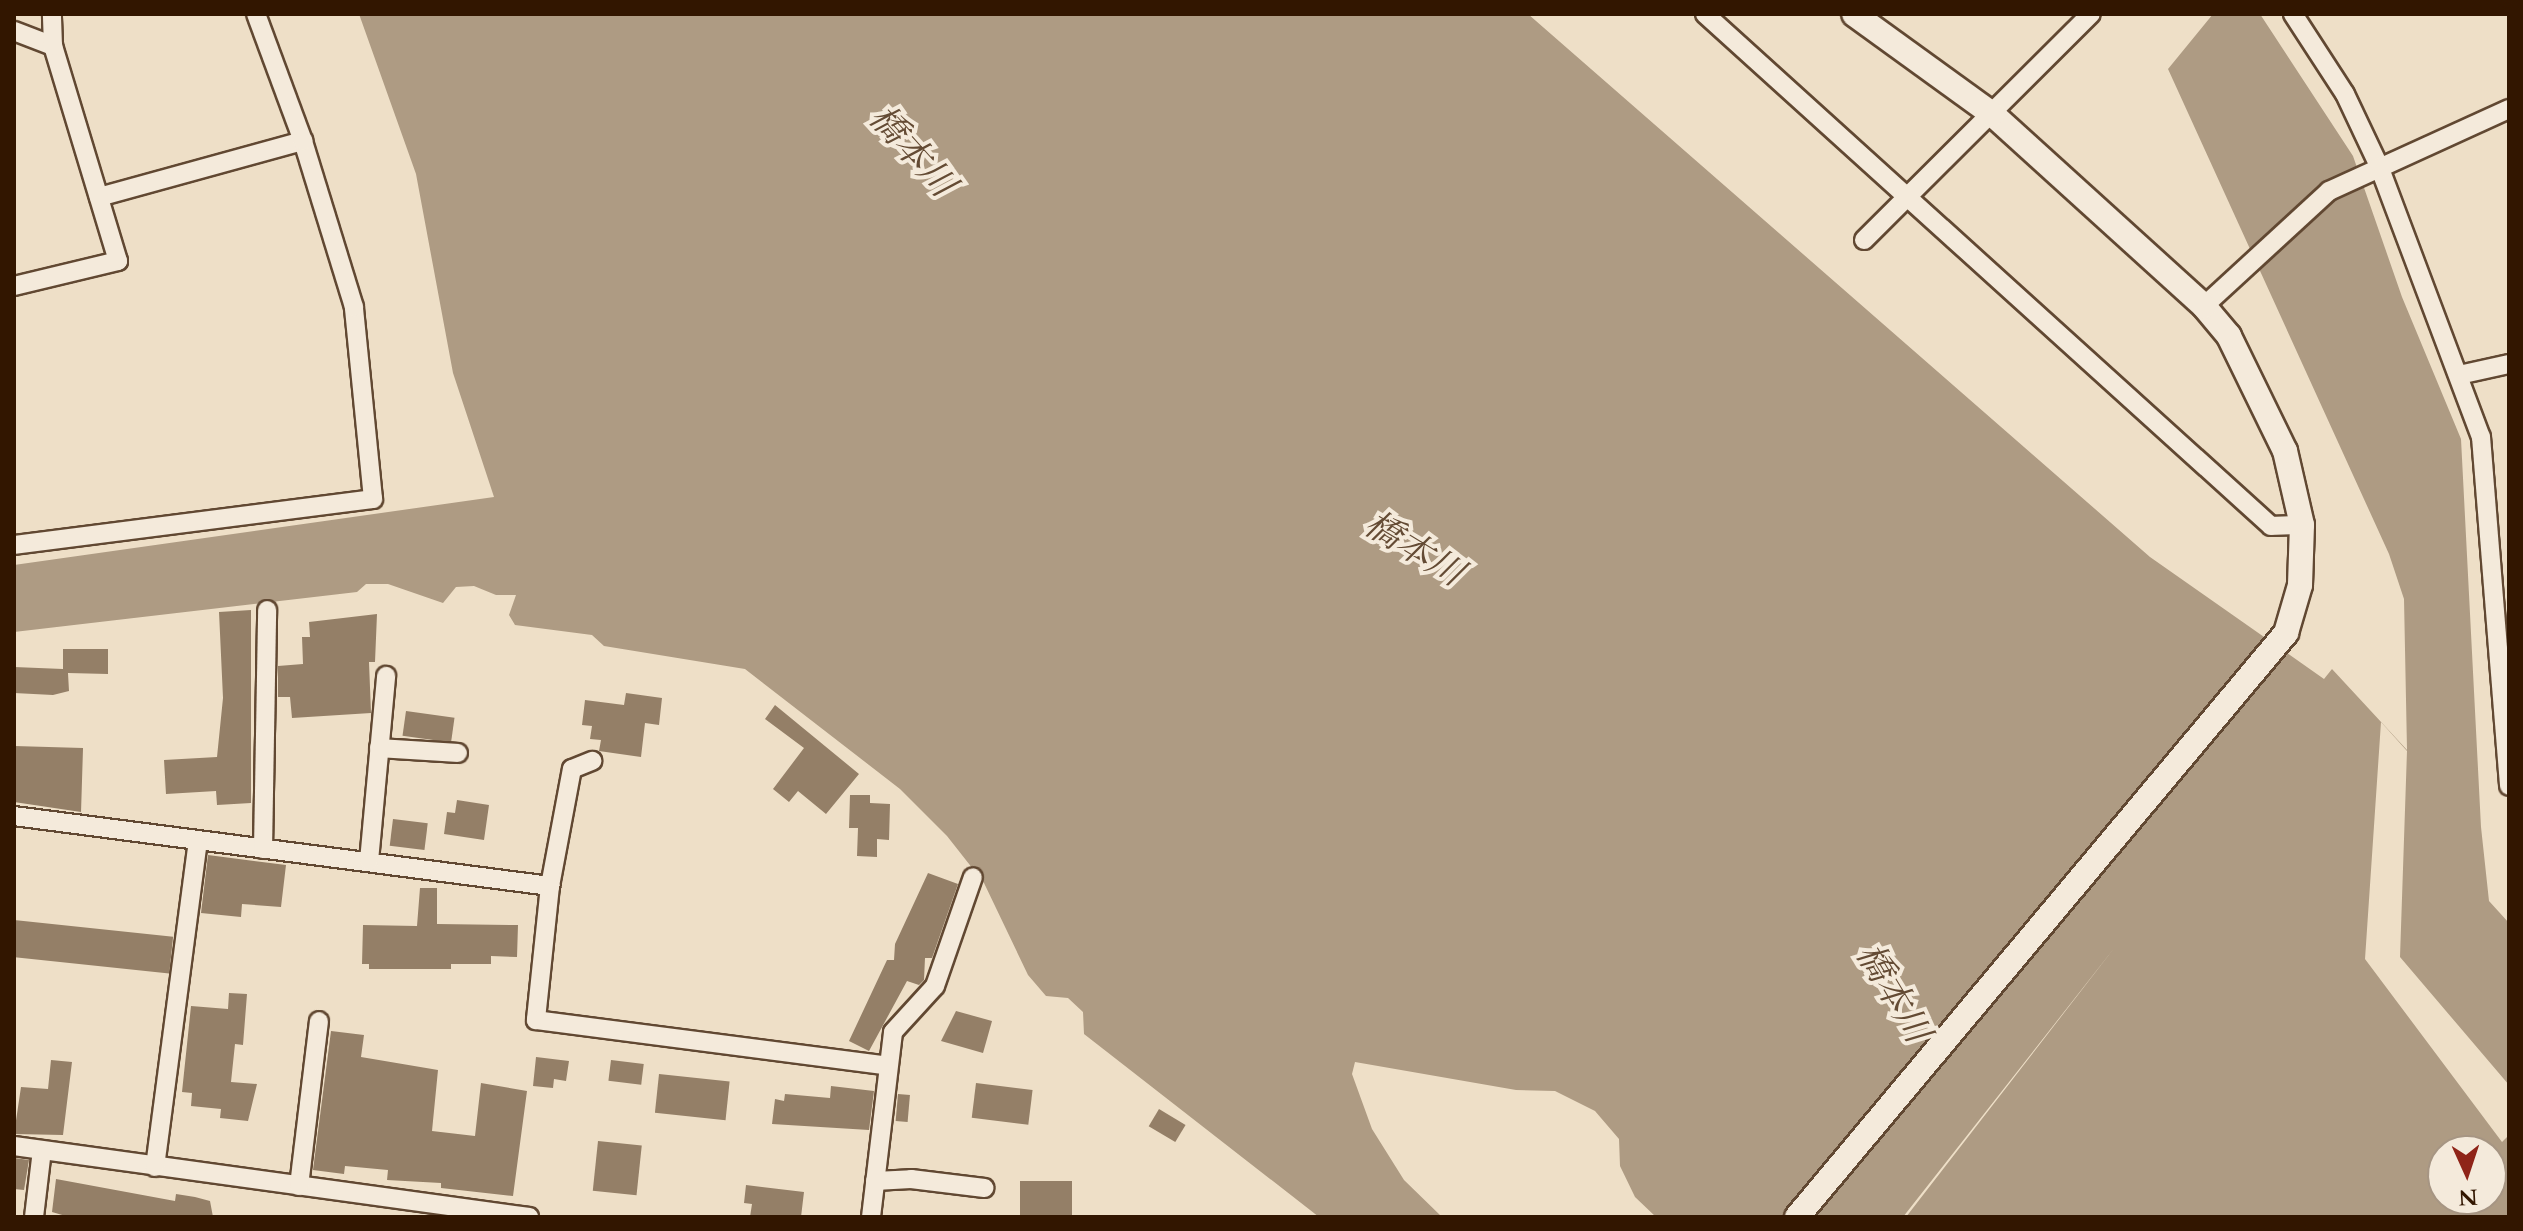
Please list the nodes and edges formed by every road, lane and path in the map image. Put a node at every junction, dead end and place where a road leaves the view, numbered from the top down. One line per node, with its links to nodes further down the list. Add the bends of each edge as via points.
1 (52, 14): 8 (street)
2 (256, 14): 11 (street)
3 (1705, 14): 14 (street)
4 (1854, 14): 10 (street)
5 (2091, 14): 10 (street)
6 (2293, 14): 12 (street, via 2345,94)
7 (14, 31): 8 (street)
8 (53, 46): 13 (street)
9 (2509, 109): 12 (street)
10 (1992, 114): 14 (street); 17 (street)
11 (303, 141): 13 (street); 21 (street, via 354,307 373,499)
12 (2379, 166): 17 (street, via 2329,191); 19 (street)
13 (99, 197): 16 (street, via 118,261)
14 (1908, 197): 15 (street); 20 (street, via 2271,526)
15 (1864, 240)
16 (14, 286)
17 (2204, 306): 20 (street, via 2229,336 2285,451)
18 (2509, 364): 19 (street)
19 (2459, 375): 27 (street, via 2481,437)
20 (2302, 525): 46 (street, via 2300,585 2286,633)
21 (14, 545)
22 (267, 610): 30 (street)
23 (386, 676): 24 (street)
24 (379, 748): 25 (street); 31 (street)
25 (458, 753)
26 (592, 761): 33 (street, via 572,769)
27 (2509, 786)
28 (14, 816): 29 (street)
29 (198, 841): 30 (street); 38 (street)
30 (263, 849): 31 (street)
31 (369, 861): 33 (street)
32 (973, 877): 35 (street, via 935,986 893,1032)
33 (550, 886): 35 (street, via 536,1020)
34 (319, 1021): 40 (street)
35 (888, 1066): 39 (street)
36 (14, 1146): 37 (street)
37 (42, 1150): 38 (street); 43 (street)
38 (155, 1167): 40 (street)
39 (875, 1181): 41 (street, via 911,1179); 45 (street)
40 (299, 1186): 42 (street)
41 (984, 1188)
42 (405, 1209): 44 (street)
43 (34, 1217)
44 (529, 1217)
45 (871, 1217)
46 (1797, 1217)

